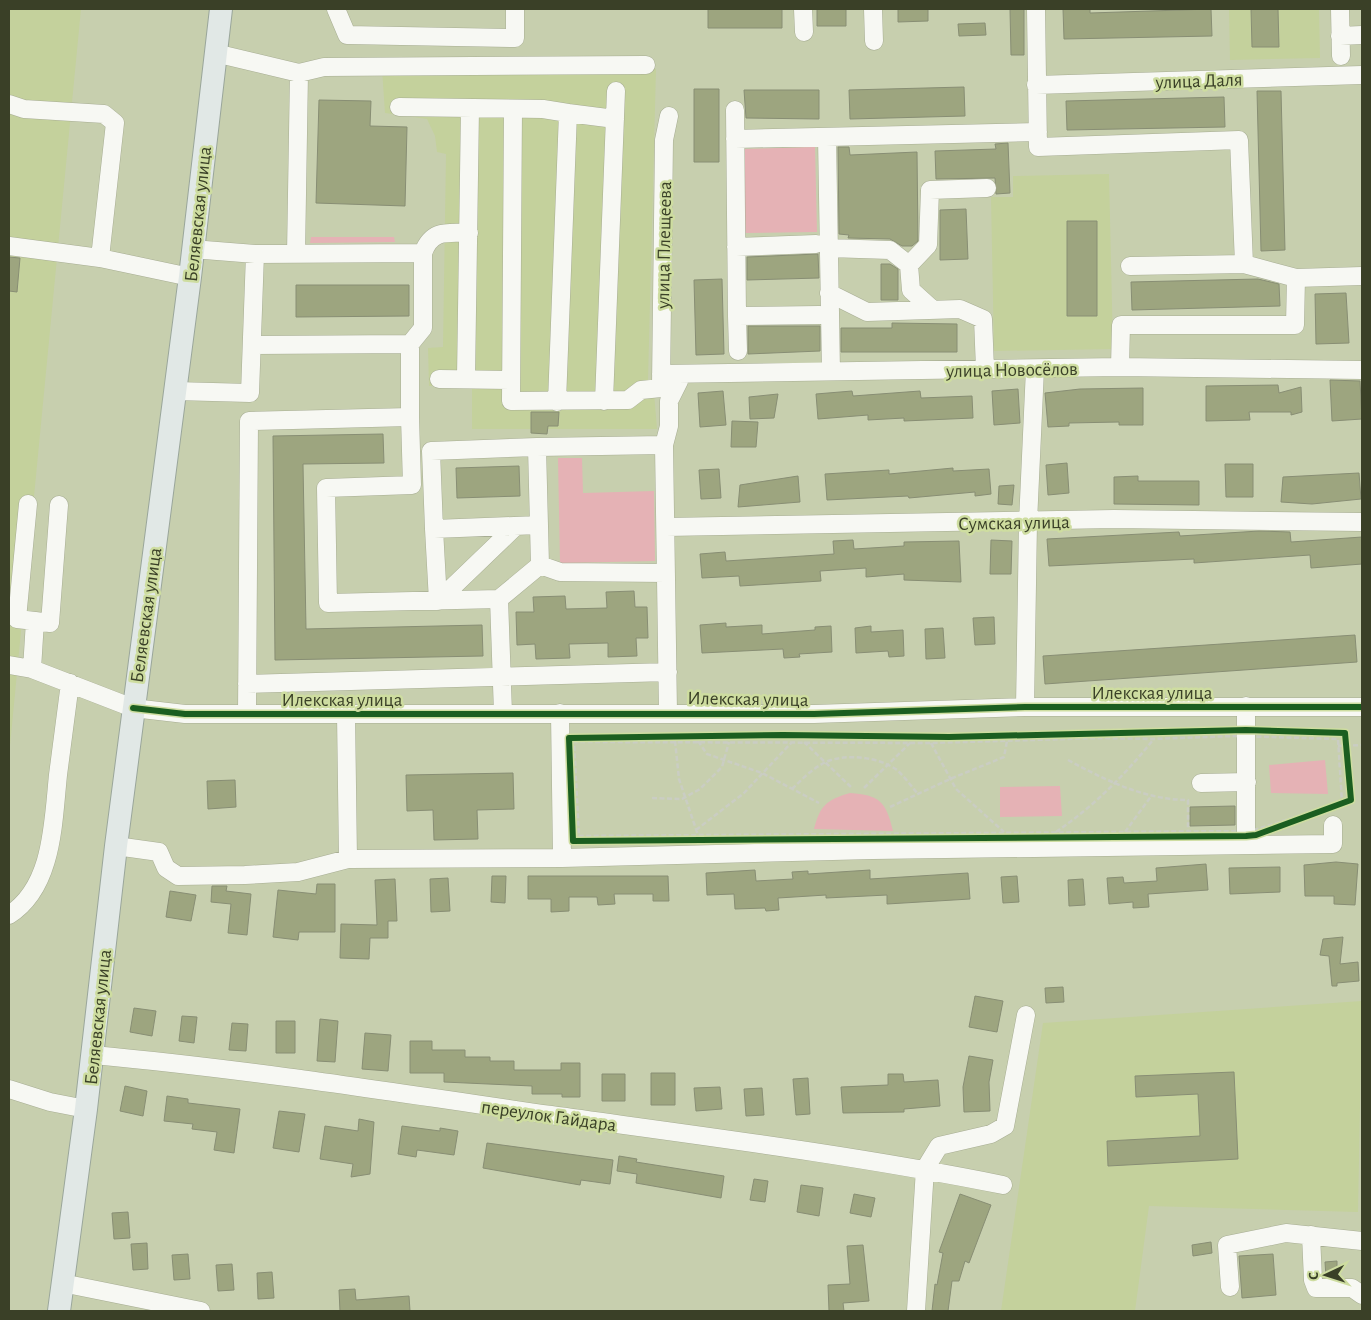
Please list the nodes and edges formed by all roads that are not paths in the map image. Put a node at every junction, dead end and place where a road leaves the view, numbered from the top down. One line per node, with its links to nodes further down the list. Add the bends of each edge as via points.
1 (221, 9): 12 (main road, Беляевская улица)
2 (336, 9): 3 (street, via 347,35 515,38)
3 (516, 9)
4 (803, 9): 8 (street)
5 (873, 9): 11 (street)
6 (1036, 9): 17 (street)
7 (1340, 9): 10 (street)
8 (804, 32)
9 (1362, 35): 10 (street)
10 (1340, 36): 13 (street)
11 (874, 41)
12 (216, 53): 15 (street); 35 (main road, Беляевская улица)
13 (1340, 56)
14 (646, 65): 15 (street, via 324,67)
15 (299, 73): 38 (street)
16 (1362, 76): 17 (street, улица Даля)
17 (1036, 85): 29 (street)
18 (616, 91): 26 (street)
19 (9, 104): 39 (street, via 24,109 104,114 115,123)
20 (399, 107): 21 (street)
21 (470, 108): 22 (street); 31 (street)
22 (513, 109): 24 (street); 61 (street)
23 (735, 110): 28 (street)
24 (568, 113): 26 (street); 65 (street)
25 (670, 116): 62 (street, улица Плещеева, via 664,140)
26 (615, 119): 64 (street)
27 (827, 137): 28 (street); 29 (street); 33 (street)
28 (735, 139): 34 (street)
29 (1038, 140): 40 (street, via 1239,140)
30 (987, 188): 41 (street, via 930,190 928,245)
31 (469, 232): 36 (street, via 438,234 427,242); 60 (street)
32 (9, 246): 39 (street)
33 (822, 246): 34 (street); 41 (street, via 890,250); 46 (street)
34 (736, 247): 49 (street)
35 (192, 249): 37 (street); 44 (main road, Беляевская улица)
36 (423, 253): 38 (street); 50 (street, via 423,328)
37 (255, 254): 38 (street); 51 (street)
38 (296, 254)
39 (100, 258): 44 (street)
40 (1244, 264): 42 (street); 45 (street)
41 (909, 265): 47 (street, via 911,290)
42 (1130, 266)
43 (1362, 276): 45 (street)
44 (190, 277): 63 (main road, Беляевская улица)
45 (1296, 278): 53 (street, via 1295,325 1121,325)
46 (829, 293): 47 (street, via 867,312); 57 (street)
47 (932, 309): 54 (street, via 960,309 983,319)
48 (820, 315): 49 (street)
49 (737, 316): 52 (street)
50 (410, 344): 51 (street); 66 (street)
51 (253, 345): 63 (street, via 250,393)
52 (738, 351)
53 (1120, 367): 55 (street, улица Новосёлов); 56 (street, улица Новосёлов)
54 (985, 369): 55 (street, улица Новосёлов); 57 (street, улица Новосёлов)
55 (1035, 369): 73 (street)
56 (1362, 370)
57 (831, 371): 58 (street, улица Новосёлов)
58 (679, 374): 62 (street, улица Новосёлов); 62 (street, via 679,381)
59 (439, 378): 60 (street)
60 (466, 378): 61 (street)
61 (510, 380): 65 (street, улица Новосёлов, via 511,401)
62 (664, 388): 64 (street, улица Новосёлов, via 641,390 628,400); 67 (street, улица Плещеева, via 669,426)
63 (175, 391): 92 (main road, Беляевская улица)
64 (604, 401): 65 (street, улица Новосёлов)
65 (557, 402)
66 (410, 417): 69 (street); 89 (street, via 249,421)
67 (664, 445): 68 (street); 77 (street, улица Плещеева)
68 (537, 447): 70 (street); 75 (street)
69 (411, 451): 70 (street); 82 (street, via 412,485 326,488 328,603)
70 (431, 451): 78 (street)
71 (28, 504): 83 (street, via 17,619)
72 (59, 505): 83 (street, via 50,623)
73 (1028, 522): 74 (street, Сумская улица, via 1124,519); 77 (street, Сумская улица); 93 (street)
74 (1362, 522)
75 (538, 525): 76 (street); 79 (street)
76 (516, 526): 78 (street); 82 (street)
77 (666, 527): 80 (street, улица Плещеева)
78 (434, 528): 82 (street)
79 (540, 565): 80 (street, via 560,572); 81 (street)
80 (666, 574): 86 (street, улица Плещеева)
81 (499, 599): 82 (street); 87 (street)
82 (438, 601)
83 (35, 621): 85 (street)
84 (9, 665): 85 (street, Илекская улица)
85 (32, 669): 88 (street, Илекская улица)
86 (668, 672): 87 (street); 94 (street, улица Плещеева)
87 (502, 676): 89 (street); 95 (street)
88 (70, 684): 92 (street, Илекская улица); 106 (street, via 50,847 37,885 22,907)
89 (247, 684): 97 (street)
90 (1246, 706): 91 (street, Илекская улица); 93 (street, Илекская улица); 99 (street)
91 (1362, 707)
92 (133, 708): 97 (street, Илекская улица, via 185,714); 103 (main road, Беляевская улица)
93 (1025, 708): 94 (street, Илекская улица, via 814,714)
94 (668, 712): 96 (street, Илекская улица)
95 (504, 713): 96 (street, Илекская улица); 98 (street, Илекская улица)
96 (560, 713): 104 (street)
97 (247, 714): 98 (street, Илекская улица)
98 (346, 714): 105 (street)
99 (1247, 782): 100 (street); 102 (street)
100 (1201, 783)
101 (1333, 825): 102 (street, via 1333,844)
102 (1243, 836): 104 (street)
103 (116, 846): 105 (street, via 159,852 166,868 178,876 298,872); 108 (main road, Беляевская улица)
104 (562, 858): 105 (street)
105 (348, 859)
106 (9, 916)
107 (1026, 1015): 111 (street, via 1005,1126 991,1134 939,1146)
108 (93, 1055): 110 (main road, Беляевская улица); 111 (street, переулок Гайдара, via 440,1099)
109 (9, 1089): 110 (street)
110 (86, 1109): 115 (main road, Беляевская улица)
111 (925, 1169): 112 (street, переулок Гайдара); 120 (street)
112 (1004, 1185)
113 (1311, 1235): 114 (street); 116 (street, via 1286,1233 1228,1245); 117 (street, via 1316,1288 1352,1288)
114 (1362, 1241)
115 (62, 1283): 118 (main road, Беляевская улица); 119 (street)
116 (1230, 1287)
117 (1362, 1295)
118 (59, 1311)
119 (201, 1311)
120 (916, 1311)

